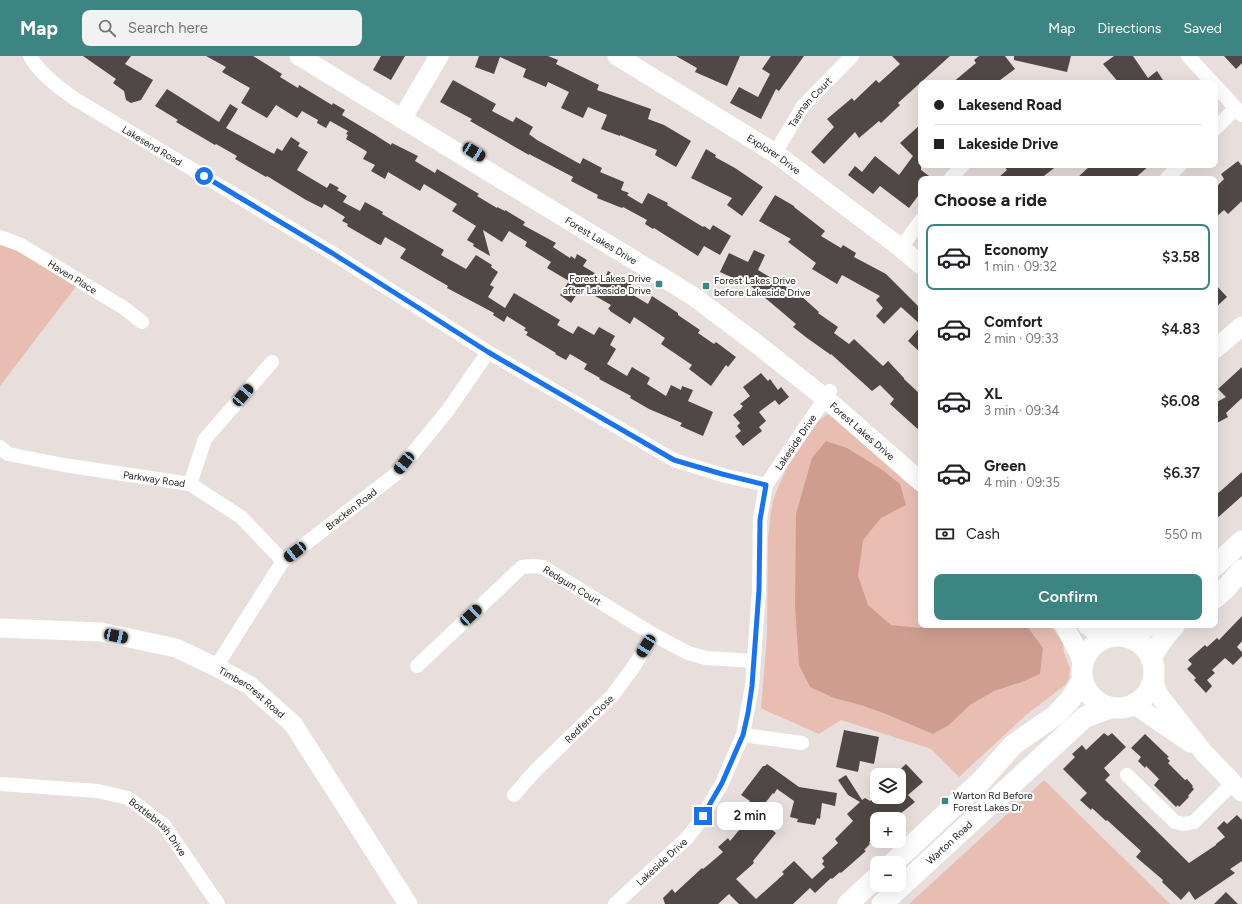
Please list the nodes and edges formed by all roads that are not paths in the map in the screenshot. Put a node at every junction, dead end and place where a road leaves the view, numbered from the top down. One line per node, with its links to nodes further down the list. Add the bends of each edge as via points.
1 (30, 56): 25 (street, Lakesend Road, via 56,86 75,99 332,253)
2 (299, 56): 11 (main road, Forest Lakes Drive)
3 (318, 56): 11 (main road, Forest Lakes Drive)
4 (439, 56): 11 (main road)
5 (617, 56): 13 (main road, Explorer Drive)
6 (852, 56): 13 (street, Tasman Court, via 803,106)
7 (1188, 56): 8 (street)
8 (1210, 80)
9 (1218, 89): 10 (street)
10 (1239, 112): 12 (street)
11 (404, 115): 27 (main road, Forest Lakes Drive, via 693,296)
12 (1218, 127)
13 (775, 153): 20 (main road, Explorer Drive)
14 (960, 168): 16 (street)
15 (1177, 168): 17 (street)
16 (953, 176)
17 (1169, 176)
18 (918, 224): 20 (street)
19 (0, 237): 22 (street, Haven Place, via 21,245 124,308)
20 (901, 248): 21 (main road, Explorer Drive)
21 (918, 262)
22 (142, 322)
23 (1242, 326): 24 (main road)
24 (1218, 346)
25 (488, 352): 32 (street, Lakesend Road, via 674,460); 34 (street, Bracken Road, via 448,410 396,474)
26 (272, 362): 31 (street, via 205,439)
27 (828, 394): 29 (main road, Forest Lakes Drive, via 854,409); 30 (main road, Forest Lakes Drive); 32 (street, Lakeside Drive)
28 (0, 447): 31 (street, Parkway Road, via 8,454 64,465)
29 (918, 466)
30 (918, 479)
31 (190, 484): 34 (street, Parkway Road, via 241,517)
32 (766, 485): 47 (street, Lakeside Drive, via 760,520)
33 (1242, 542): 35 (main road)
34 (283, 561): 49 (street, Bracken Road)
35 (1218, 563)
36 (1242, 570): 37 (main road)
37 (1218, 595)
38 (0, 628): 49 (main road, Timbercrest Road, via 101,632 176,648)
39 (1066, 628): 50 (main road, via 1078,653)
40 (1091, 628): 44 (main road)
41 (1144, 628): 45 (main road)
42 (1172, 628): 46 (main road, via 1164,636)
43 (654, 635): 47 (street, Redgum Court, via 688,653); 48 (street, Redgum Court, via 543,567 522,567); 60 (street, Redfern Close, via 612,696 534,771)
44 (1105, 638): 45 (main road); 50 (main road, via 1087,653)
45 (1129, 638): 46 (main road, via 1138,642)
46 (1152, 658): 51 (main road)
47 (754, 661): 54 (street, Lakeside Drive)
48 (417, 666)
49 (216, 667): 64 (main road, Timbercrest Road, via 249,685 293,724)
50 (1082, 672): 53 (main road, via 1086,690 1092,698); 61 (main road, via 1070,700 1056,715 1012,745 982,780)
51 (1153, 681): 52 (main road, via 1150,691); 56 (main road, via 1159,695)
52 (1135, 705): 53 (main road, Warton Road); 56 (main road)
53 (1110, 708): 67 (main road, Warton Road, via 1085,717)
54 (743, 735): 55 (street); 65 (street, Lakeside Drive, via 722,783 698,824 687,838)
55 (802, 743)
56 (1204, 753): 59 (main road)
57 (1127, 775): 59 (street, via 1175,822 1184,824 1194,822)
58 (0, 784): 63 (street, Bottlebrush Drive, via 98,791 128,798 164,825)
59 (1237, 788)
60 (514, 795)
61 (901, 856)
62 (870, 884): 66 (main road)
63 (218, 904)
64 (408, 904)
65 (615, 904)
66 (848, 904)
67 (882, 904)

